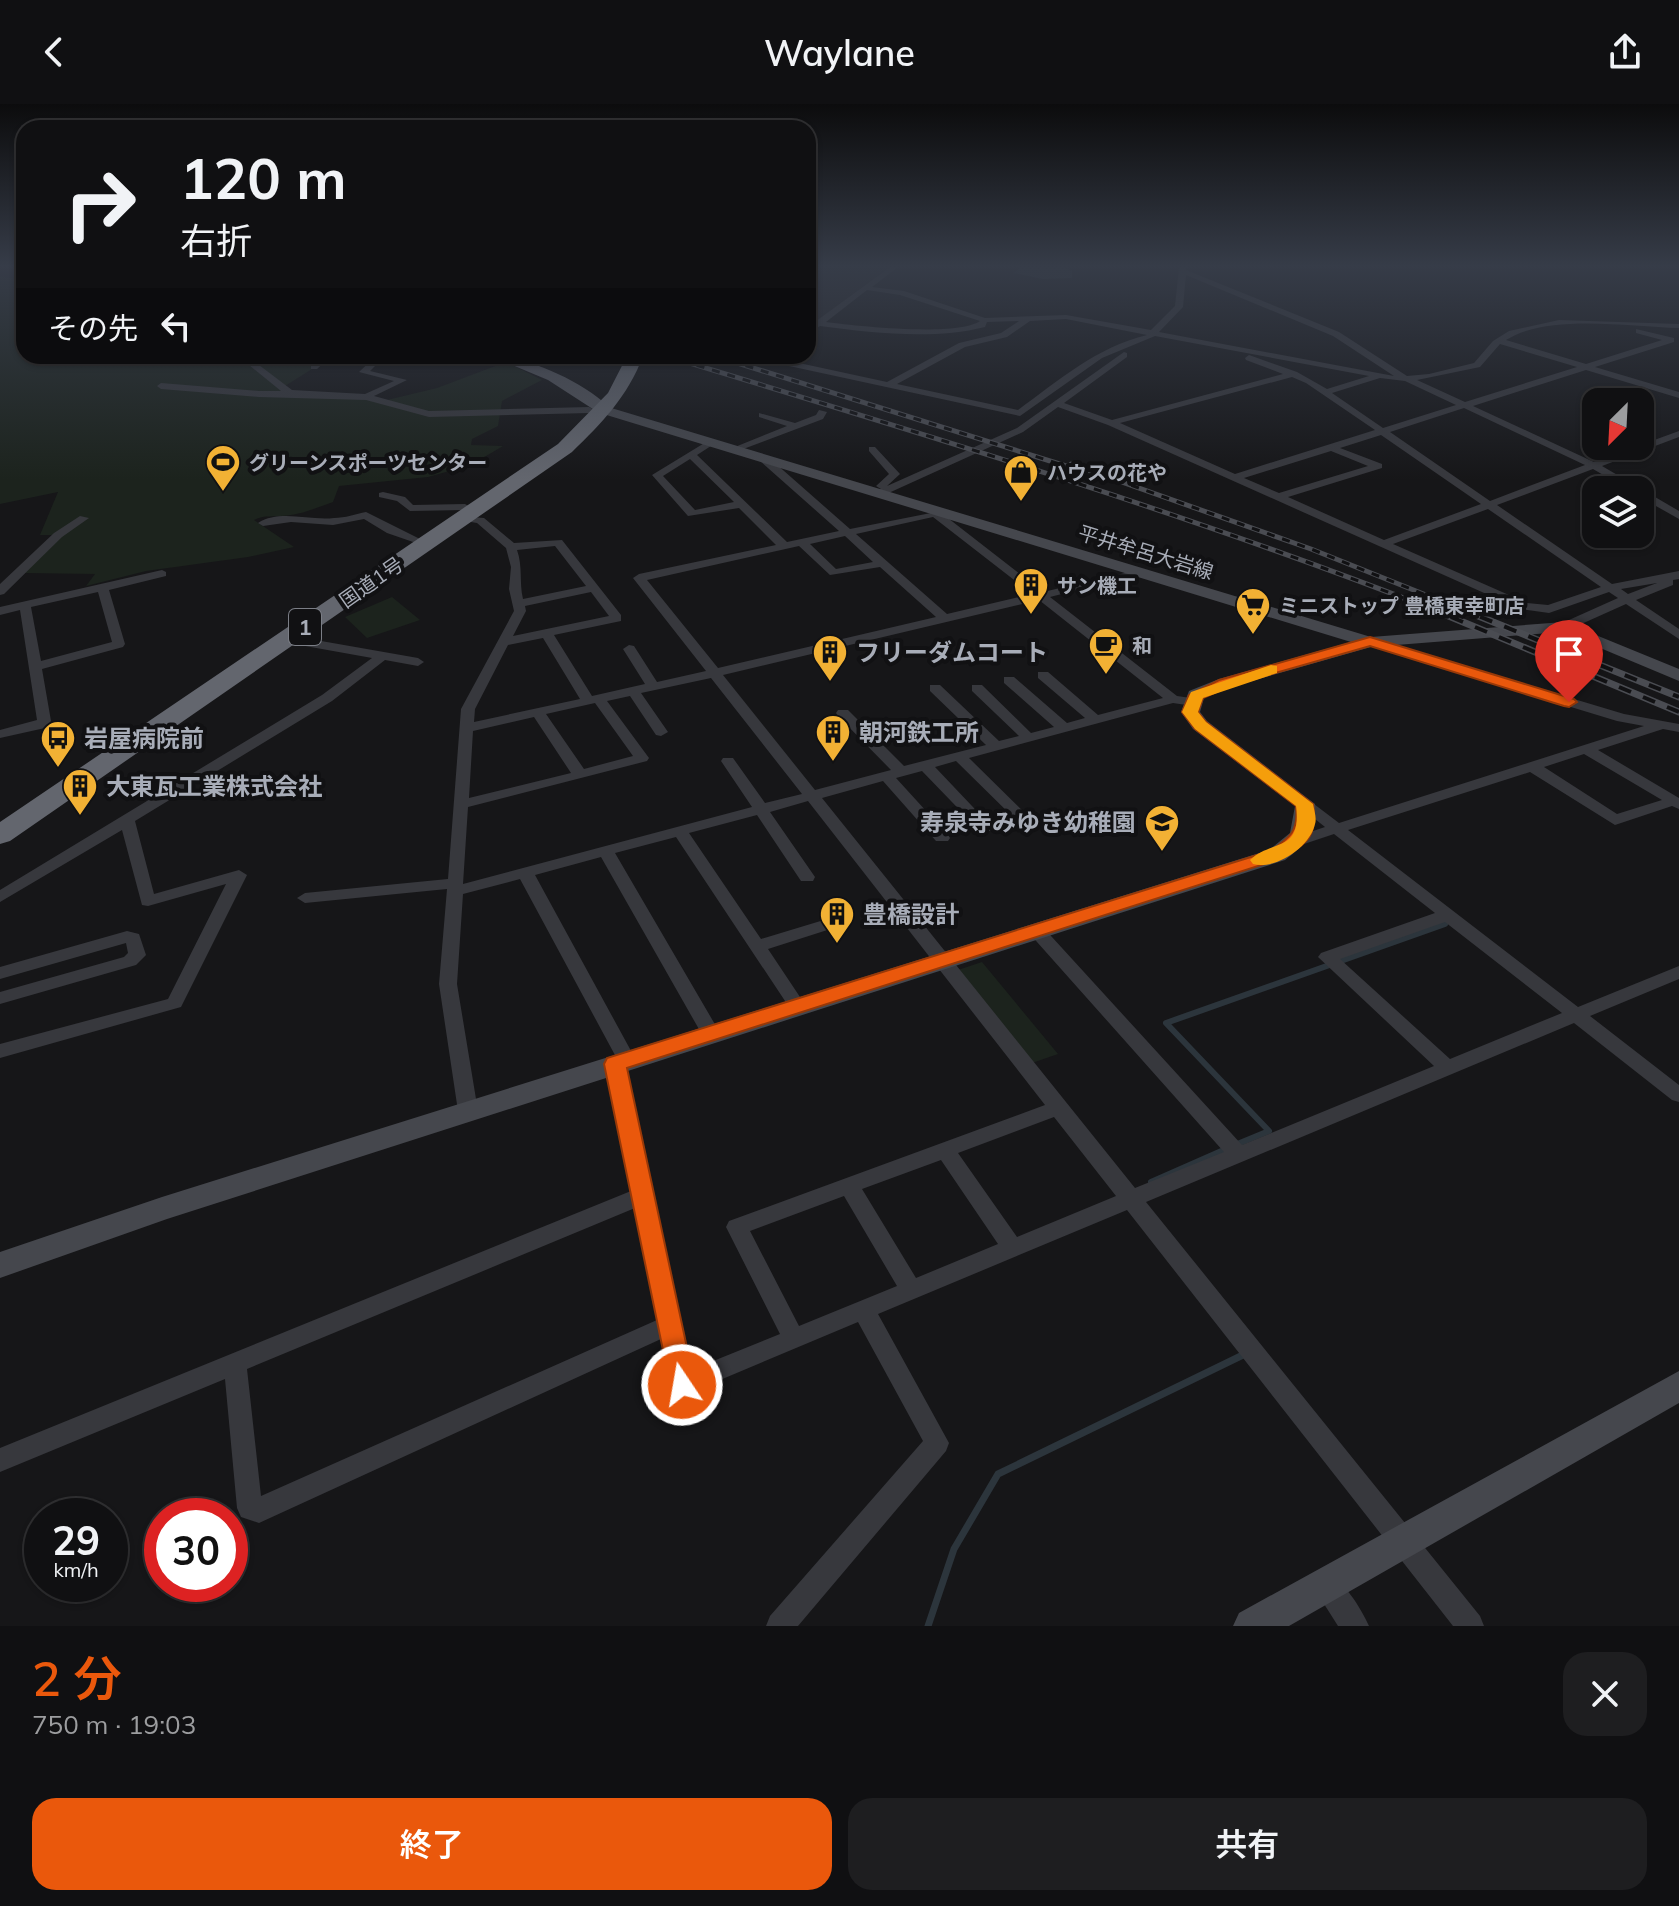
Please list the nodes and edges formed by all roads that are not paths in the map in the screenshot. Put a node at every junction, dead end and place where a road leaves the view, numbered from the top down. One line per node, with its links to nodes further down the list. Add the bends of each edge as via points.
1 (991, 338): 22 (street, via 962,345)
2 (1136, 338): 22 (street, via 1020,413)
3 (1147, 338): 28 (street)
4 (1184, 338): 8 (street)
5 (1344, 338): 21 (street)
6 (1504, 338): 9 (street)
7 (1664, 338): 18 (street, via 1671,340)
8 (1199, 340): 16 (street); 19 (street)
9 (1499, 341): 18 (street); 21 (street, via 1477,365)
10 (255, 364): 25 (street)
11 (318, 364): 17 (street)
12 (372, 364): 27 (street, via 363,372 403,380)
13 (519, 364): 30 (main road, via 553,377)
14 (628, 364): 30 (highway, 国道1号 / 1, via 625,385)
15 (792, 364): 22 (street)
16 (1327, 365): 19 (street); 20 (street)
17 (314, 367)
18 (1585, 367): 26 (street); 29 (street)
19 (1294, 374): 24 (street); 33 (street)
20 (1382, 375): 21 (street); 24 (street)
21 (1407, 379): 29 (street)
22 (888, 385)
23 (161, 386): 25 (street)
24 (1326, 392): 35 (street)
25 (290, 393): 27 (street)
26 (1679, 395)
27 (366, 397): 30 (street, via 429,414)
28 (1056, 403): 33 (street); 46 (street, via 1020,430)
29 (1466, 404): 35 (street); 43 (street)
30 (595, 408): 37 (street, 平井牟呂大岩線); 52 (highway, 国道1号 / 1, via 565,448)
31 (822, 412): 34 (street)
32 (762, 415): 34 (street)
33 (1111, 423): 45 (street)
34 (795, 426): 39 (street)
35 (1382, 430): 38 (street); 51 (street)
36 (1679, 434): 43 (street)
37 (711, 442): 39 (street, 平井牟呂大岩線); 41 (street)
38 (1330, 447): 45 (street); 48 (street, via 1378,466)
39 (735, 449): 42 (street, 平井牟呂大岩線)
40 (872, 449): 46 (street, via 895,474)
41 (690, 454): 50 (street); 50 (street, via 657,475 692,514)
42 (763, 458): 46 (street, 平井牟呂大岩線); 57 (street)
43 (1595, 465): 44 (street); 51 (street)
44 (1613, 476)
45 (1234, 478): 48 (street)
46 (876, 493): 53 (street, 平井牟呂大岩線)
47 (383, 495): 52 (street, via 401,499 410,508)
48 (1278, 497): 59 (street)
49 (1654, 501): 54 (street)
50 (742, 504): 60 (street)
51 (1489, 505): 59 (street); 67 (street)
52 (464, 513): 58 (highway, 国道1号 / 1); 61 (street); 79 (highway, 国道1号 / 1)
53 (939, 513): 57 (street); 63 (street, 平井牟呂大岩線); 70 (street)
54 (1679, 516)
55 (84, 518): 69 (street, via 58,535)
56 (263, 523): 58 (street, via 333,522 366,515)
57 (850, 533): 60 (street); 62 (street)
58 (416, 540): 119 (highway, 国道1号 / 1)
59 (1383, 544): 67 (street, via 1538,610)
60 (794, 545): 62 (street, via 834,573); 86 (street, via 639,578)
61 (511, 547): 66 (street, via 558,542); 72 (street)
62 (883, 563): 75 (street)
63 (1138, 573): 70 (street); 81 (street, 平井牟呂大岩線)
64 (162, 574): 68 (street)
65 (1679, 576): 67 (street); 71 (street)
66 (594, 588): 72 (street); 77 (street, via 617,618)
67 (1609, 588): 71 (street)
68 (103, 589): 73 (street); 85 (street, via 117,647)
69 (0, 591)
70 (1040, 597): 75 (street); 95 (street)
71 (1626, 600): 76 (street); 78 (street)
72 (517, 604): 80 (street, via 520,611)
73 (25, 605): 74 (street); 85 (street)
74 (0, 611)
75 (945, 619): 86 (street)
76 (1564, 627): 81 (street, 平井牟呂大岩線); 88 (street, 平井牟呂大岩線)
77 (546, 633): 80 (street); 94 (street)
78 (1679, 635)
79 (287, 639): 83 (street); 125 (highway, 国道1号 / 1)
80 (504, 642): 100 (street, via 468,709)
81 (1370, 642): 95 (street, via 1225,683); 99 (street, via 1622,718)
82 (629, 649): 90 (street)
83 (382, 656): 84 (street); 120 (street, via 327,698)
84 (418, 662)
85 (35, 667): 104 (street, via 44,721)
86 (714, 673): 90 (street); 114 (street)
87 (1043, 675): 98 (street)
88 (1679, 676)
89 (1009, 680): 101 (street)
90 (654, 687): 93 (street)
91 (935, 688): 106 (street)
92 (977, 688): 105 (street)
93 (633, 691): 94 (street); 103 (street)
94 (594, 700): 96 (street); 113 (street, via 642,758)
95 (1183, 701): 98 (street); 117 (street, via 1200,725)
96 (538, 712): 100 (street); 113 (street)
97 (843, 713): 112 (street)
98 (1096, 720): 101 (street)
99 (1662, 725): 102 (street); 107 (street)
100 (466, 728): 116 (street)
101 (1064, 728): 105 (street)
102 (1679, 728)
103 (661, 732)
104 (0, 734)
105 (1029, 738): 106 (street)
106 (996, 746): 108 (street)
107 (1587, 750): 111 (street); 115 (street)
108 (959, 756): 110 (street); 121 (street)
109 (728, 761): 118 (street)
110 (925, 765): 112 (street); 122 (street)
111 (1533, 767): 115 (street, via 1615,820); 123 (street)
112 (894, 774): 114 (street); 126 (street)
113 (580, 775): 116 (street)
114 (812, 795): 118 (street); 138 (street)
115 (1676, 802)
116 (461, 804): 131 (street)
117 (1305, 804): 123 (street); 127 (street, via 1307,823)
118 (762, 809): 124 (street); 130 (street)
119 (0, 820)
120 (127, 820): 132 (street); 145 (street, via 148,901 239,875 175,1003)
121 (1031, 827)
122 (985, 828)
123 (1338, 830): 127 (street); 134 (street)
124 (680, 831): 128 (street); 137 (street)
125 (0, 835)
126 (942, 838)
127 (1298, 841): 136 (street, via 1277,855)
128 (606, 851): 129 (street); 144 (street)
129 (525, 872): 131 (street); 146 (street)
130 (807, 877)
131 (455, 887): 133 (street); 150 (street, via 448,984)
132 (0, 897)
133 (305, 898)
134 (1447, 915): 143 (street); 147 (street, via 1327,957)
135 (837, 921): 137 (street)
136 (1035, 929): 138 (street); 152 (street)
137 (758, 946): 142 (street)
138 (943, 959): 142 (street); 149 (street)
139 (1679, 972): 143 (street)
140 (0, 973): 141 (street, via 127,937 133,938 137,955)
141 (0, 998)
142 (797, 1006): 144 (street)
143 (1575, 1014): 147 (street); 148 (street)
144 (711, 1033): 146 (street)
145 (0, 1051)
146 (621, 1062): 150 (street); 154 (street)
147 (1447, 1067): 152 (street)
148 (1679, 1095)
149 (1057, 1108): 151 (street); 155 (street)
150 (468, 1111): 157 (street)
151 (945, 1150): 153 (street); 156 (street)
152 (1237, 1153): 155 (street)
153 (849, 1185): 158 (street); 161 (street, via 737,1227)
154 (642, 1196): 160 (street); 162 (street)
155 (1128, 1198): 156 (street); 165 (street)
156 (1012, 1247): 158 (street)
157 (0, 1265)
158 (911, 1289): 159 (street)
159 (863, 1309): 161 (street); 167 (street, via 937,1443)
160 (669, 1325): 161 (street, via 682,1385); 162 (street, via 259,1510 250,1508)
161 (794, 1339)
162 (235, 1364): 164 (street)
163 (1679, 1386): 165 (street)
164 (0, 1460)
165 (1403, 1541): 166 (street); 170 (street)
166 (1325, 1585): 168 (street); 169 (street)
167 (780, 1626)
168 (1252, 1626)
169 (1355, 1626)
170 (1470, 1626)

